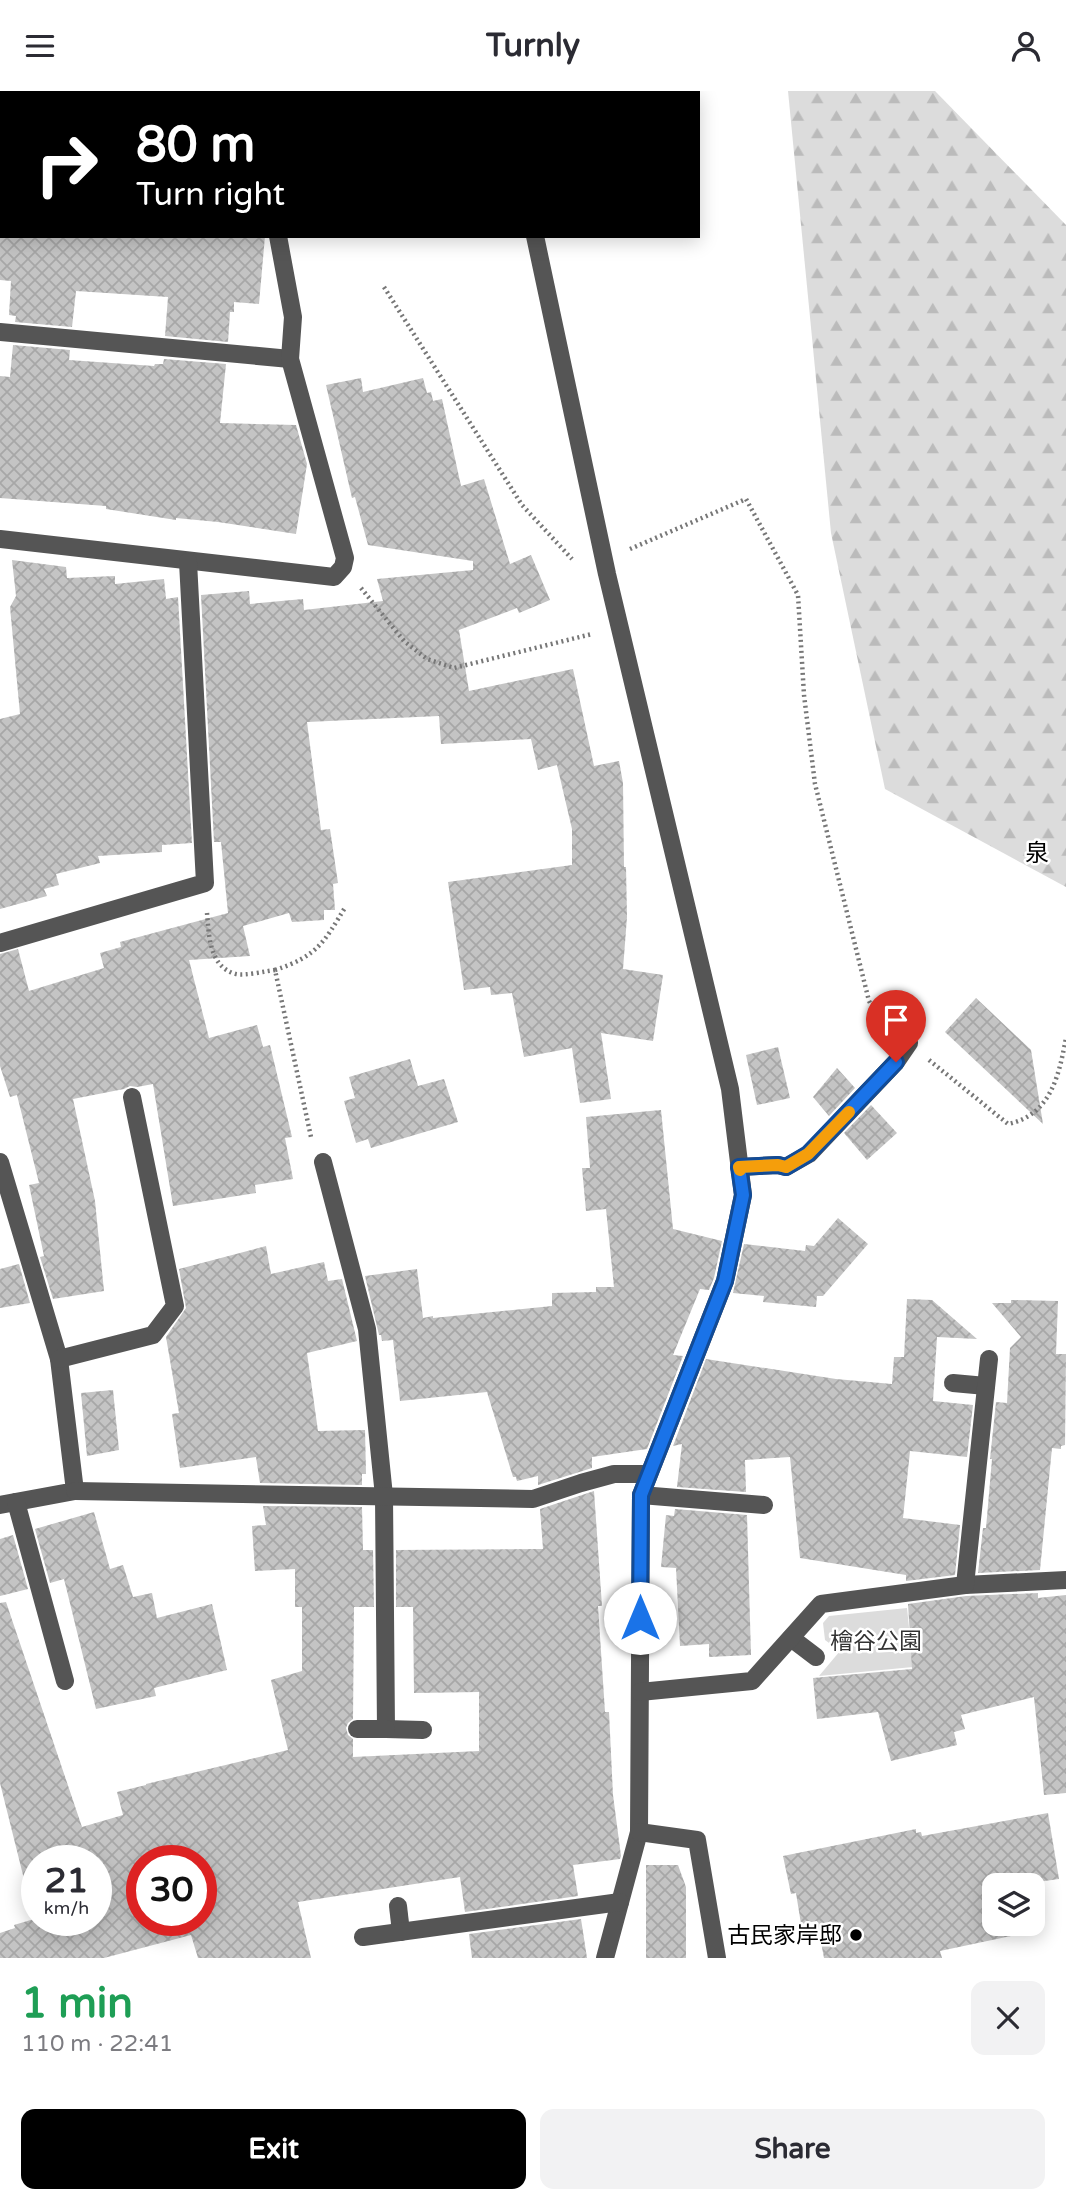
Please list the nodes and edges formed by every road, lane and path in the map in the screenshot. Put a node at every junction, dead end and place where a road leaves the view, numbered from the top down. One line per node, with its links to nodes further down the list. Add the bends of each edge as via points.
1 (278, 238): 5 (street, via 293,317)
2 (534, 238): 8 (street)
3 (384, 287): 8 (path, via 522,505 588,576)
4 (0, 333): 5 (street)
5 (290, 359): 9 (street, via 345,558)
6 (0, 538): 7 (street)
7 (188, 562): 9 (street, via 334,577); 11 (street)
8 (605, 565): 10 (street); 16 (path, via 746,499 798,594 815,784 869,1001 879,1020)
9 (343, 567): 10 (path, via 404,641 427,659 454,668)
10 (620, 627): 20 (street, via 730,1089)
11 (205, 883): 13 (street); 14 (path, via 210,944 219,963 237,974)
12 (346, 906): 14 (path, via 321,946)
13 (0, 943)
14 (275, 970): 19 (path, via 313,1148)
15 (1066, 1038): 16 (path, via 1053,1090 1021,1121 1008,1124)
16 (909, 1044): 20 (street, via 808,1154 786,1167)
17 (132, 1097): 21 (street, via 175,1306 153,1335)
18 (0, 1163): 21 (street)
19 (323, 1163): 28 (street, via 367,1329)
20 (739, 1167): 25 (street, via 743,1195 725,1281)
21 (59, 1359): 26 (street)
22 (989, 1359): 24 (street)
23 (953, 1383): 24 (street)
24 (986, 1386): 32 (street)
25 (649, 1474): 27 (street); 28 (street, via 614,1474 533,1499)
26 (75, 1491): 28 (street); 29 (street)
27 (641, 1495): 30 (street); 36 (street)
28 (384, 1496): 38 (street)
29 (8, 1504): 35 (street)
30 (764, 1505)
31 (1066, 1580): 32 (street)
32 (965, 1585): 33 (street, via 821,1604)
33 (791, 1638): 34 (street); 36 (street, via 752,1681)
34 (816, 1657)
35 (65, 1681)
36 (640, 1692): 40 (street)
37 (357, 1729): 38 (street)
38 (386, 1729): 39 (street)
39 (424, 1730)
40 (639, 1832): 41 (street); 46 (street, via 697,1840)
41 (620, 1902): 43 (street); 45 (street)
42 (398, 1906): 43 (street)
43 (401, 1932): 44 (street)
44 (363, 1937)
45 (605, 1958)
46 (717, 1958)

